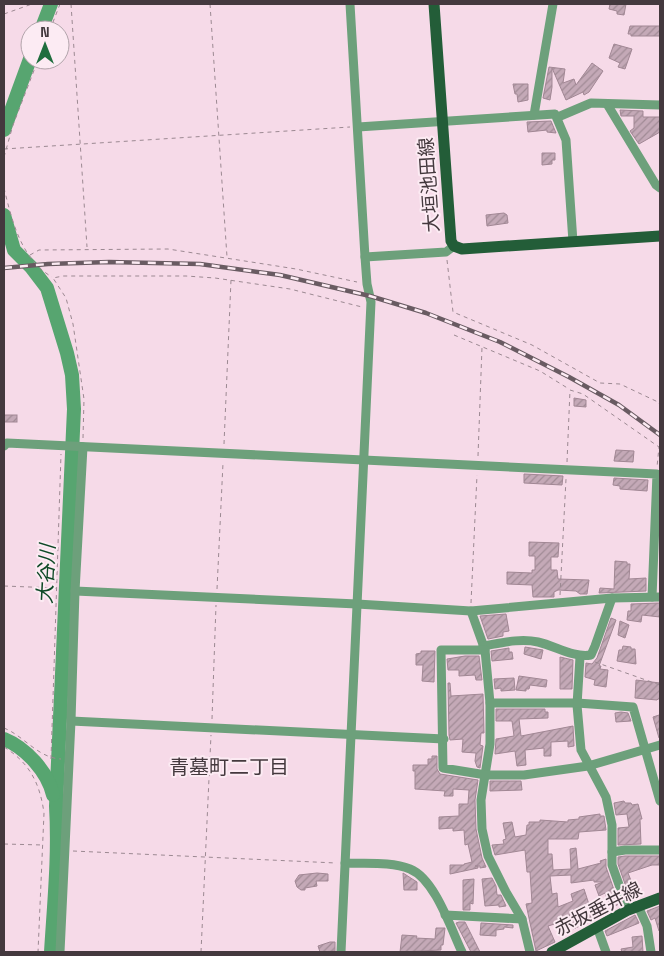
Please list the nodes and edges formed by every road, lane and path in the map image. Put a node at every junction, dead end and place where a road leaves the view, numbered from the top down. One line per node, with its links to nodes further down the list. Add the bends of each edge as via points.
1 (32, 4): 8 (path)
2 (60, 4): 9 (path)
3 (71, 4): 18 (path)
4 (210, 4): 17 (path)
5 (350, 4): 16 (street)
6 (434, 4): 15 (main road, 大垣池田線)
7 (553, 4): 13 (street)
8 (4, 14)
9 (54, 20)
10 (34, 70): 19 (path)
11 (607, 104): 12 (street); 14 (street, via 591,103); 23 (street)
12 (660, 105)
13 (534, 115): 14 (street); 15 (street)
14 (558, 116): 25 (street, via 566,140)
15 (442, 121): 16 (street); 27 (main road, 大垣池田線)
16 (358, 127): 17 (path); 29 (street)
17 (218, 134): 18 (path); 30 (path)
18 (80, 144): 19 (path); 26 (path)
19 (7, 148): 20 (path); 21 (path)
20 (4, 149)
21 (4, 157)
22 (4, 188): 28 (path, via 18,238)
23 (660, 188)
24 (660, 236): 25 (main road, 大垣池田線)
25 (573, 242): 27 (main road, 大垣池田線)
26 (87, 249): 28 (path, via 39,250); 30 (path, via 168,249)
27 (450, 249): 29 (street); 38 (path, via 453,312 532,345 600,383 620,384)
28 (30, 255): 31 (path)
29 (365, 257): 33 (street)
30 (227, 258): 33 (path)
31 (53, 278): 32 (path, via 186,276); 41 (path, via 66,298 79,361 84,399)
32 (231, 280): 34 (path, via 290,289); 42 (path)
33 (367, 284): 34 (street)
34 (370, 309): 43 (street)
35 (454, 335): 36 (path)
36 (482, 347): 37 (path, via 540,371); 44 (path)
37 (570, 390)
38 (660, 405)
39 (4, 446): 40 (street, via 7,443)
40 (63, 446): 41 (street); 47 (path)
41 (81, 447): 42 (street); 48 (street)
42 (224, 455): 43 (street); 50 (path)
43 (362, 460): 44 (street); 52 (street)
44 (478, 465): 45 (street, via 657,474); 53 (path)
45 (658, 518): 49 (street)
46 (4, 586): 47 (path)
47 (57, 588): 67 (path)
48 (75, 591): 50 (street); 59 (street)
49 (656, 597): 51 (street)
50 (217, 598): 52 (street); 61 (path)
51 (612, 598): 53 (street); 55 (street, via 595,646 590,655)
52 (357, 604): 53 (street); 62 (street)
53 (471, 611): 54 (street)
54 (484, 648): 55 (street, via 520,641 536,642); 57 (street); 63 (street, via 441,650)
55 (580, 656): 56 (path); 58 (street)
56 (660, 685)
57 (490, 703): 58 (street); 70 (street)
58 (578, 703): 66 (street, via 633,707); 69 (street, via 581,750)
59 (71, 721): 61 (street); 68 (street)
60 (4, 728): 67 (path, via 15,732)
61 (211, 728): 62 (street); 77 (path)
62 (352, 734): 63 (street); 78 (street)
63 (444, 739): 70 (street, via 443,768)
64 (660, 745): 66 (street)
65 (4, 747): 73 (path, via 14,753 33,775 41,794)
66 (645, 749): 69 (street); 71 (street)
67 (51, 758): 68 (path)
68 (67, 759): 74 (street)
69 (588, 766): 70 (street, via 524,775); 76 (street, via 606,797 612,826)
70 (486, 775): 82 (street, via 481,800 482,829 488,856)
71 (660, 801)
72 (4, 844): 73 (path)
73 (44, 845): 84 (path)
74 (65, 850): 77 (path); 85 (street)
75 (660, 850): 76 (street)
76 (612, 852): 80 (street, via 612,865)
77 (206, 858): 78 (path); 86 (path)
78 (345, 863): 81 (street, via 394,865 419,873); 87 (street)
79 (660, 898): 80 (main road, 赤坂垂井線)
80 (633, 908): 83 (main road, 赤坂垂井線); 92 (street, via 647,926)
81 (445, 915): 82 (street); 88 (street)
82 (522, 919): 89 (street)
83 (596, 927): 90 (main road, 赤坂垂井線); 91 (street)
84 (38, 952)
85 (60, 952)
86 (201, 952)
87 (341, 952)
88 (462, 952)
89 (530, 952)
90 (552, 952)
91 (606, 952)
92 (651, 952)

